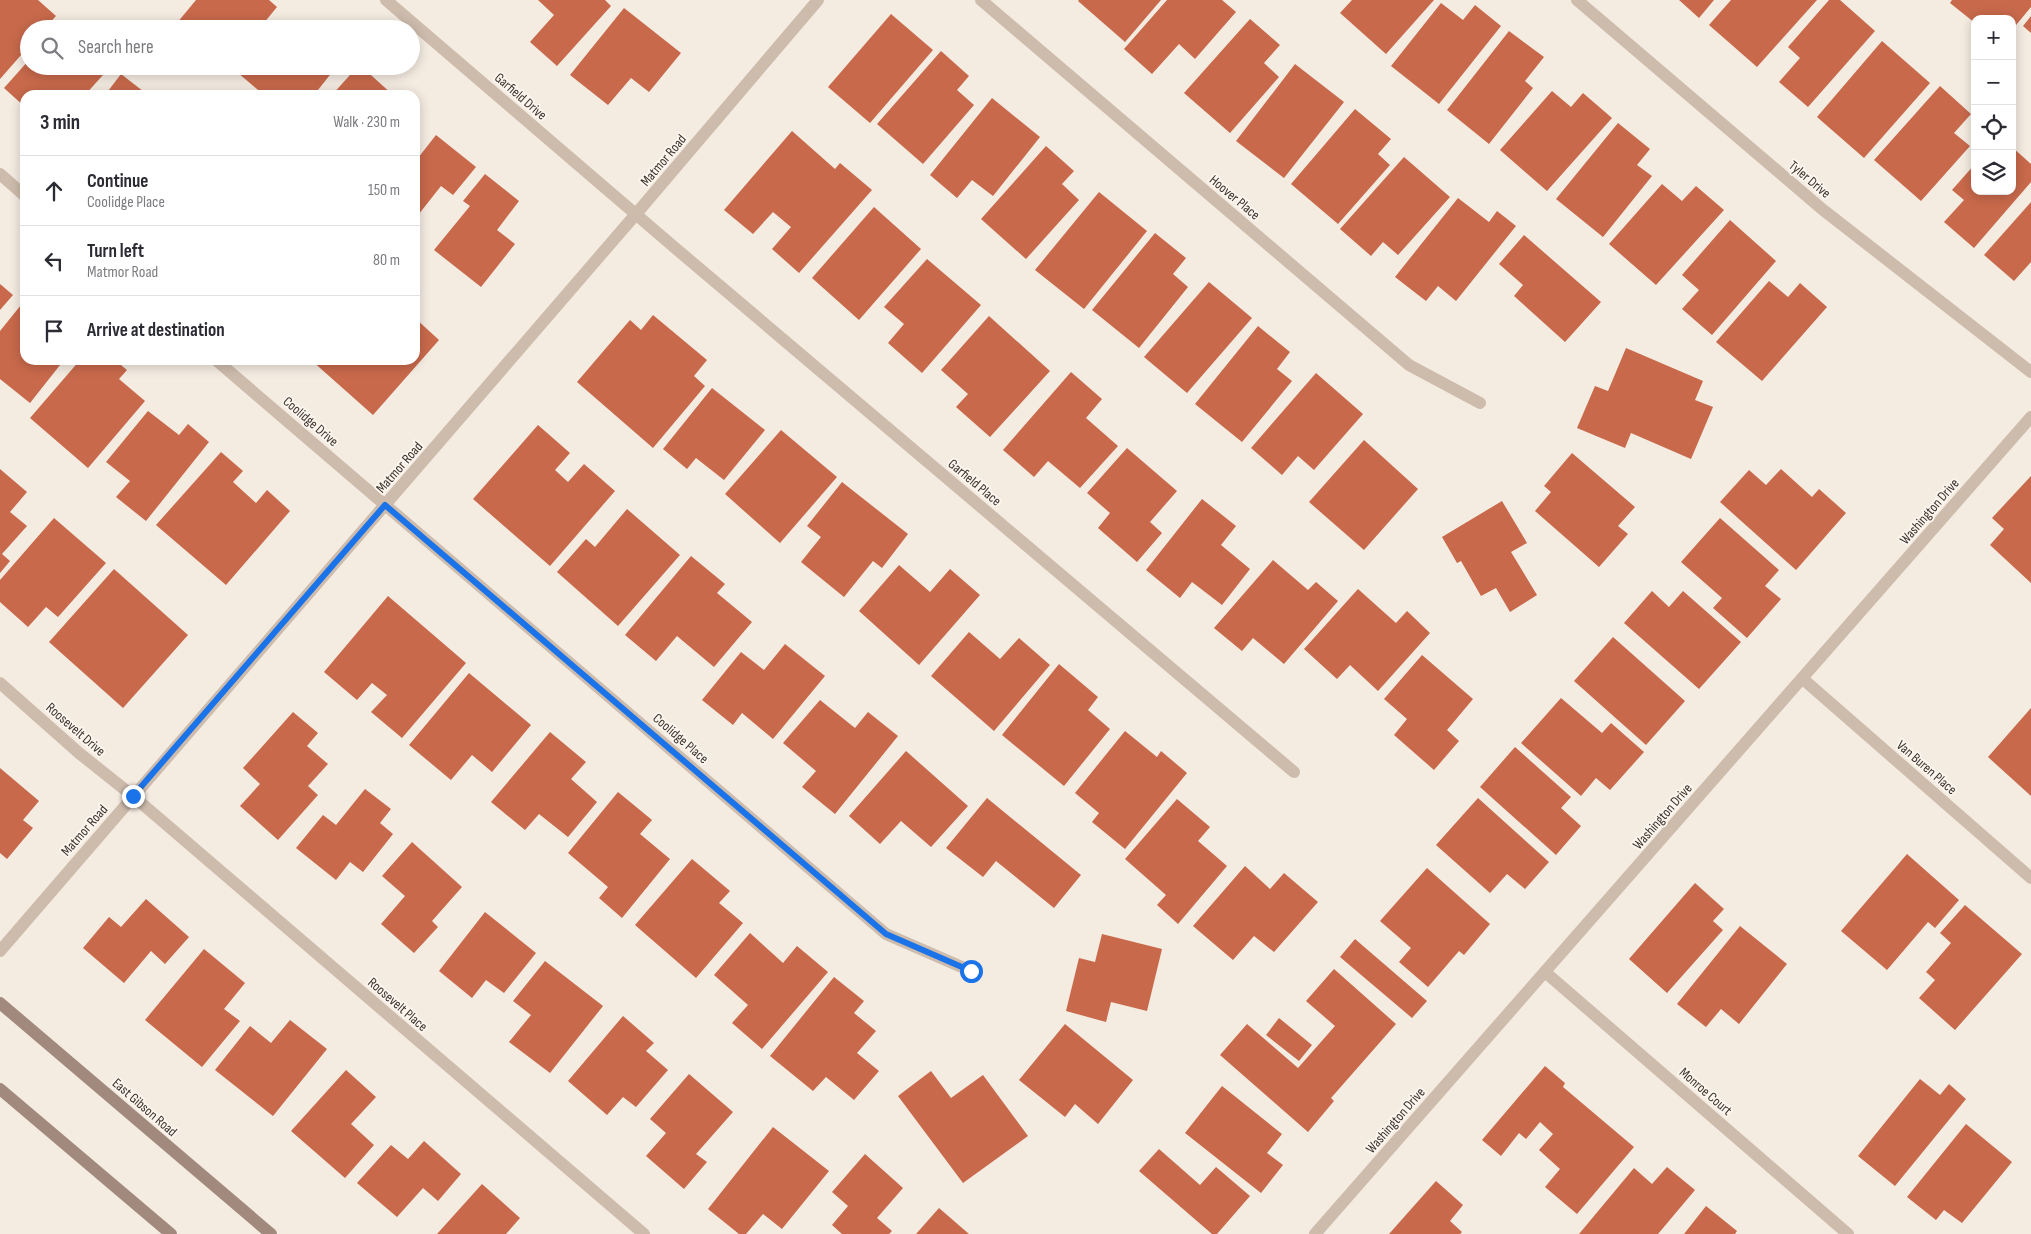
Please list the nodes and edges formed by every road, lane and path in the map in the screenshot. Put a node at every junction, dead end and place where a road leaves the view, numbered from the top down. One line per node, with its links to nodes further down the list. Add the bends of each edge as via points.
1 (386, 0): 5 (street, Garfield Drive)
2 (818, 0): 9 (street, Matmor Road)
3 (981, 0): 12 (street, Hoover Place, via 1409,365)
4 (1577, 0): 11 (street, Tyler Drive, via 1822,210)
5 (409, 20)
6 (420, 29): 9 (street, Garfield Drive)
7 (0, 174): 8 (street)
8 (20, 192)
9 (636, 214): 14 (street, Matmor Road); 17 (street, Garfield Place)
10 (222, 365): 14 (street, Coolidge Drive)
11 (2031, 372)
12 (1480, 402)
13 (2031, 417): 15 (street, Washington Drive)
14 (385, 505): 18 (street, Matmor Road); 21 (street, Coolidge Place, via 886,934)
15 (1803, 679): 19 (street, Van Buren Place); 22 (street, Washington Drive)
16 (0, 682): 18 (street, Roosevelt Drive)
17 (1294, 772)
18 (133, 796): 20 (street, Matmor Road); 27 (street, Roosevelt Place)
19 (2031, 878)
20 (0, 951)
21 (971, 971)
22 (1545, 972): 28 (street, Washington Drive); 29 (street, Monroe Court)
23 (0, 1003): 26 (main road, East Gibson Road)
24 (0, 1089): 25 (main road)
25 (171, 1234)
26 (271, 1234)
27 (644, 1234)
28 (1315, 1234)
29 (1848, 1234)

